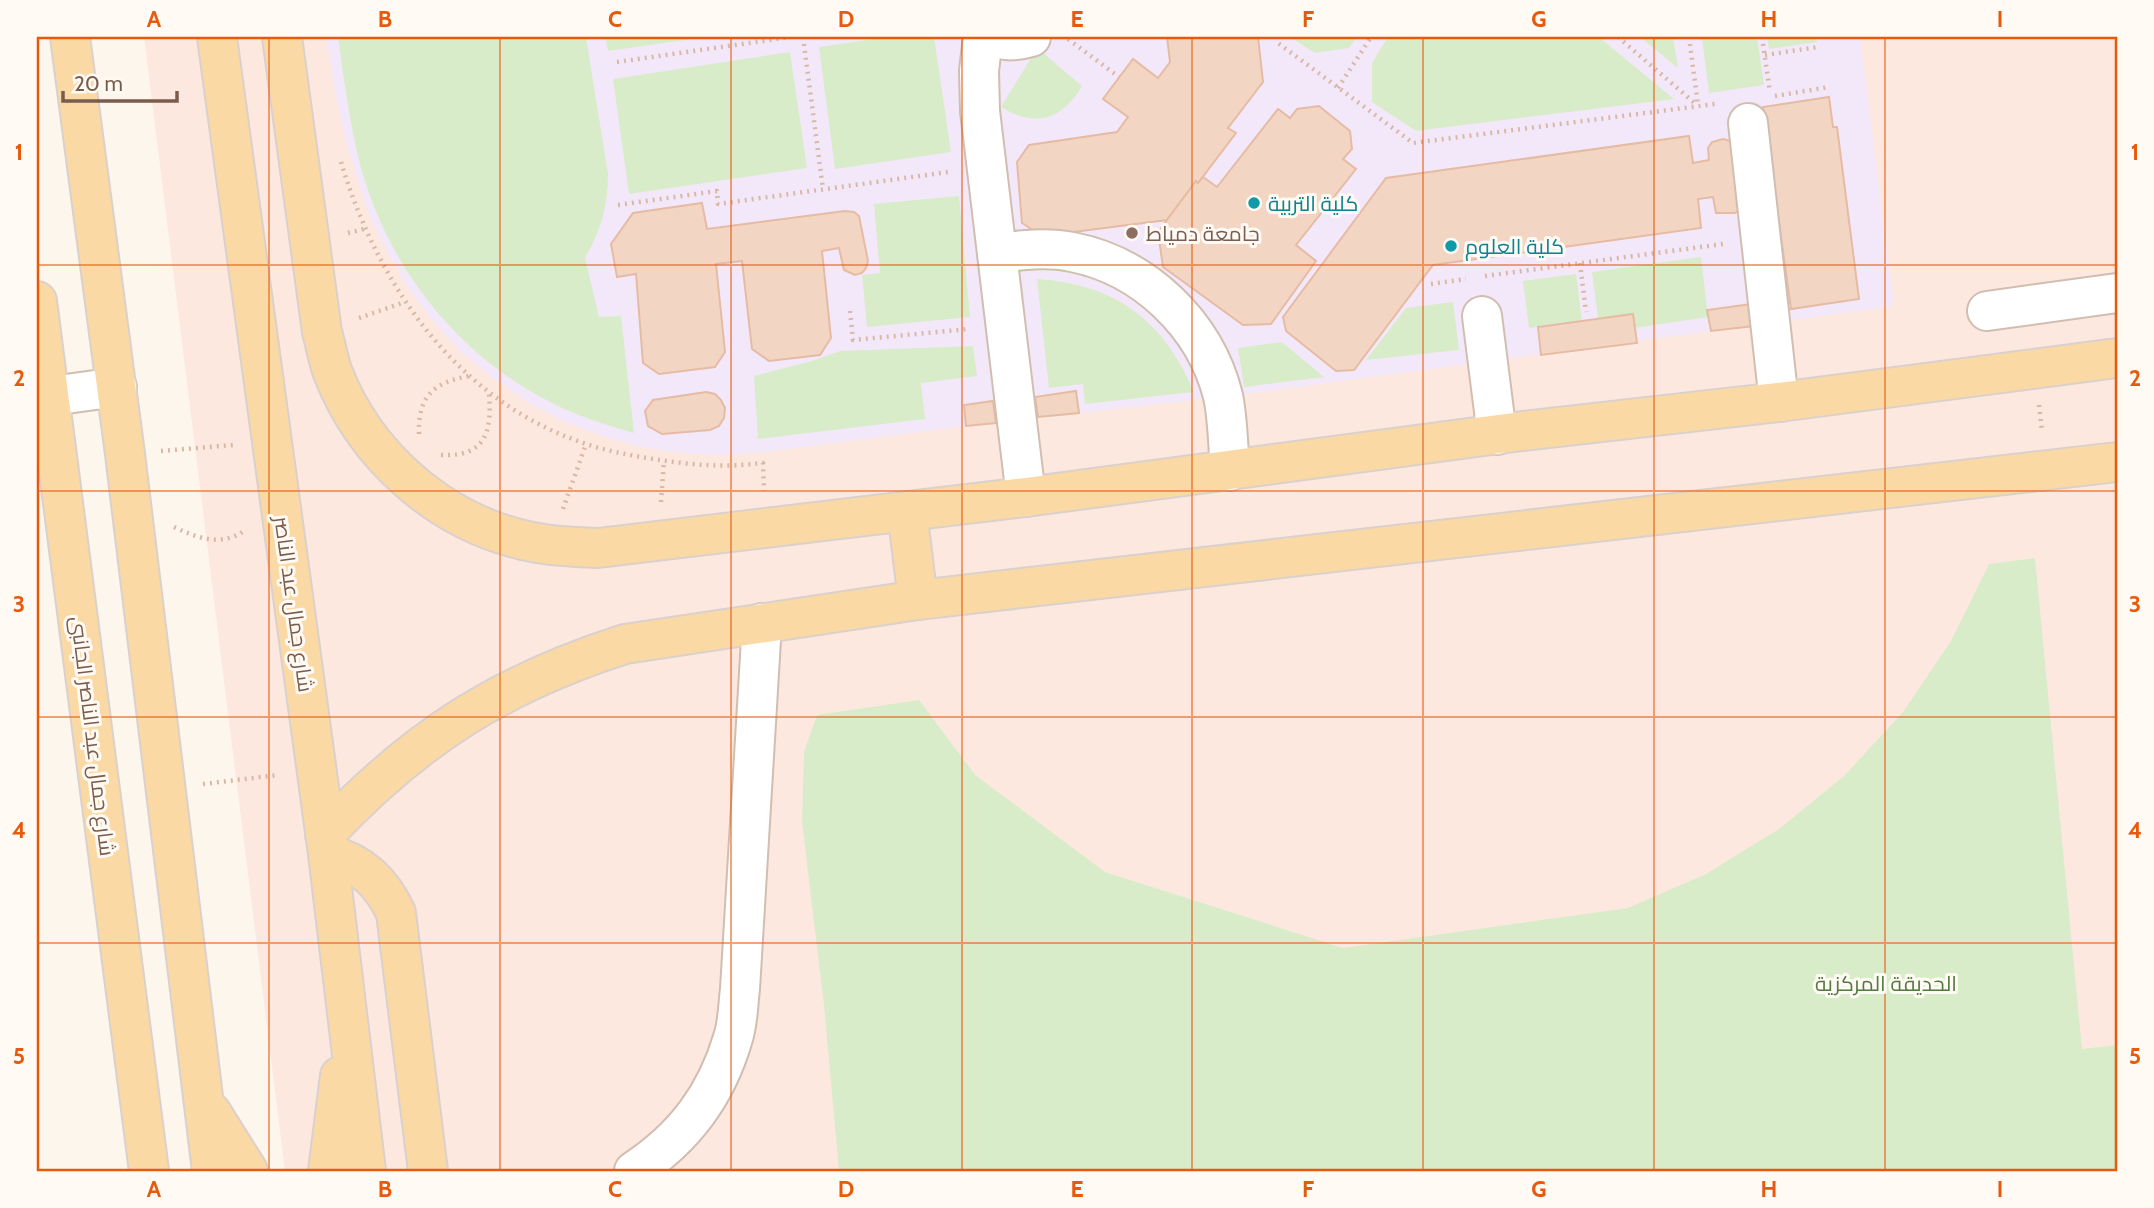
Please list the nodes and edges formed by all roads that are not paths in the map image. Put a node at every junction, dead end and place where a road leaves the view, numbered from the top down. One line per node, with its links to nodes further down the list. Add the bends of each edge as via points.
1 (70, 37): 14 (main road)
2 (217, 37): 24 (main road, شارع جمال عبد الناصر)
3 (282, 37): 21 (main road, via 322,332 332,371 366,435 430,497 485,528 560,547 598,548)
4 (983, 37): 8 (street, via 979,90)
5 (993, 37): 6 (street, via 1007,41)
6 (1031, 37)
7 (1735, 113): 16 (street, via 1761,239)
8 (997, 253): 19 (street, via 1034,248 1071,251 1140,279 1169,302 1193,330 1211,363 1223,397); 20 (street)
9 (2117, 293): 11 (street)
10 (37, 300): 15 (main road, شارع جمال عبد الناصر الجانبى)
11 (1987, 311)
12 (1482, 316): 17 (street)
13 (2117, 358): 16 (main road)
14 (117, 387): 15 (street); 26 (main road)
15 (43, 397): 27 (main road, شارع جمال عبد الناصر الجانبى)
16 (1779, 402): 17 (main road)
17 (1497, 435): 19 (main road)
18 (2117, 462): 22 (main road)
19 (1230, 471): 20 (main road)
20 (1026, 497): 21 (main road)
21 (907, 511): 22 (main road)
22 (918, 600): 23 (main road)
23 (762, 624): 24 (main road, via 625,644 500,695 398,764 356,802); 33 (street, via 734,1036 718,1080 693,1120 660,1154)
24 (327, 844): 25 (main road, شارع جمال عبد الناصر); 32 (main road, via 376,879 396,912)
25 (347, 1022): 30 (main road); 31 (main road, شارع جمال عبد الناصر)
26 (204, 1101): 28 (main road); 29 (main road)
27 (149, 1171)
28 (212, 1171)
29 (248, 1171)
30 (328, 1171)
31 (366, 1171)
32 (429, 1171)
33 (634, 1171)

